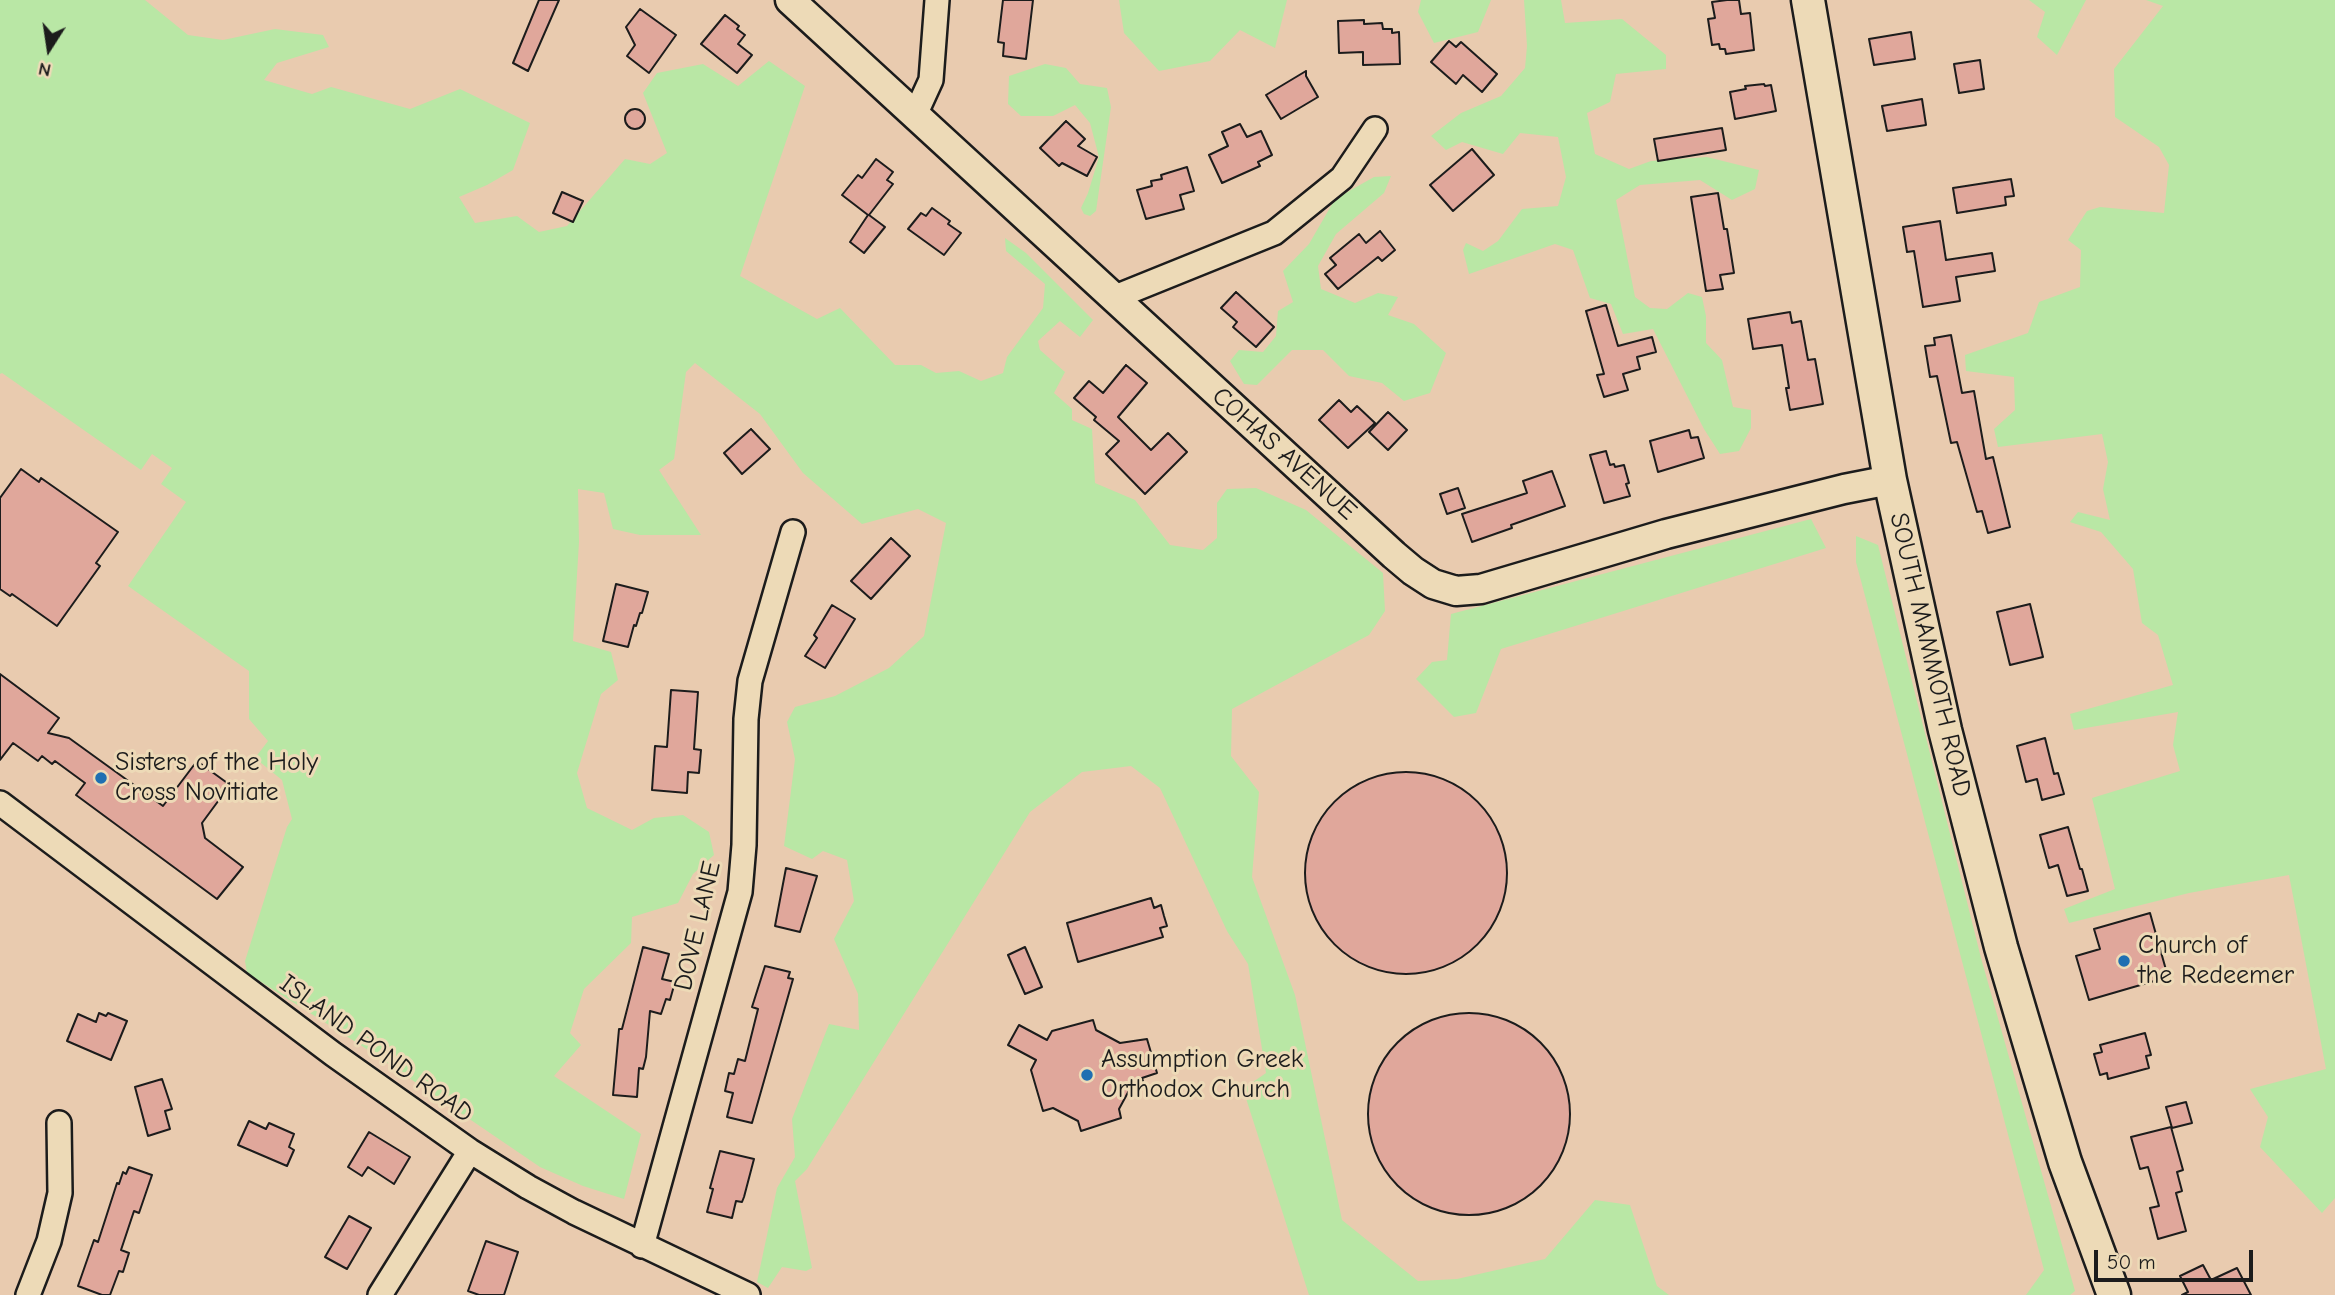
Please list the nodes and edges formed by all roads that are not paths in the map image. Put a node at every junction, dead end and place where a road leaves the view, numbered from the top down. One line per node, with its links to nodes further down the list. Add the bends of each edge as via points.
1 (790, 0): 4 (street, COHAS AVENUE)
2 (937, 0): 4 (street, via 931,80)
3 (1808, 0): 7 (main road, SOUTH MAMMOTH ROAD)
4 (915, 115): 6 (street, COHAS AVENUE)
5 (1375, 129): 6 (street, via 1342,178 1274,233)
6 (1113, 298): 7 (street, COHAS AVENUE, via 1413,571 1433,584 1457,591 1481,590 1666,534)
7 (1890, 480): 16 (main road, SOUTH MAMMOTH ROAD, via 1945,730 2001,947 2065,1162)
8 (793, 532): 12 (street, DOVE LANE, via 750,681 740,892)
9 (0, 803): 11 (street, ISLAND POND ROAD, via 333,1054)
10 (59, 1123): 13 (street, via 60,1193 49,1241)
11 (470, 1151): 12 (street, ISLAND POND ROAD); 14 (street)
12 (642, 1246): 15 (street, ISLAND POND ROAD)
13 (27, 1295)
14 (380, 1295)
15 (748, 1295)
16 (2113, 1295)

